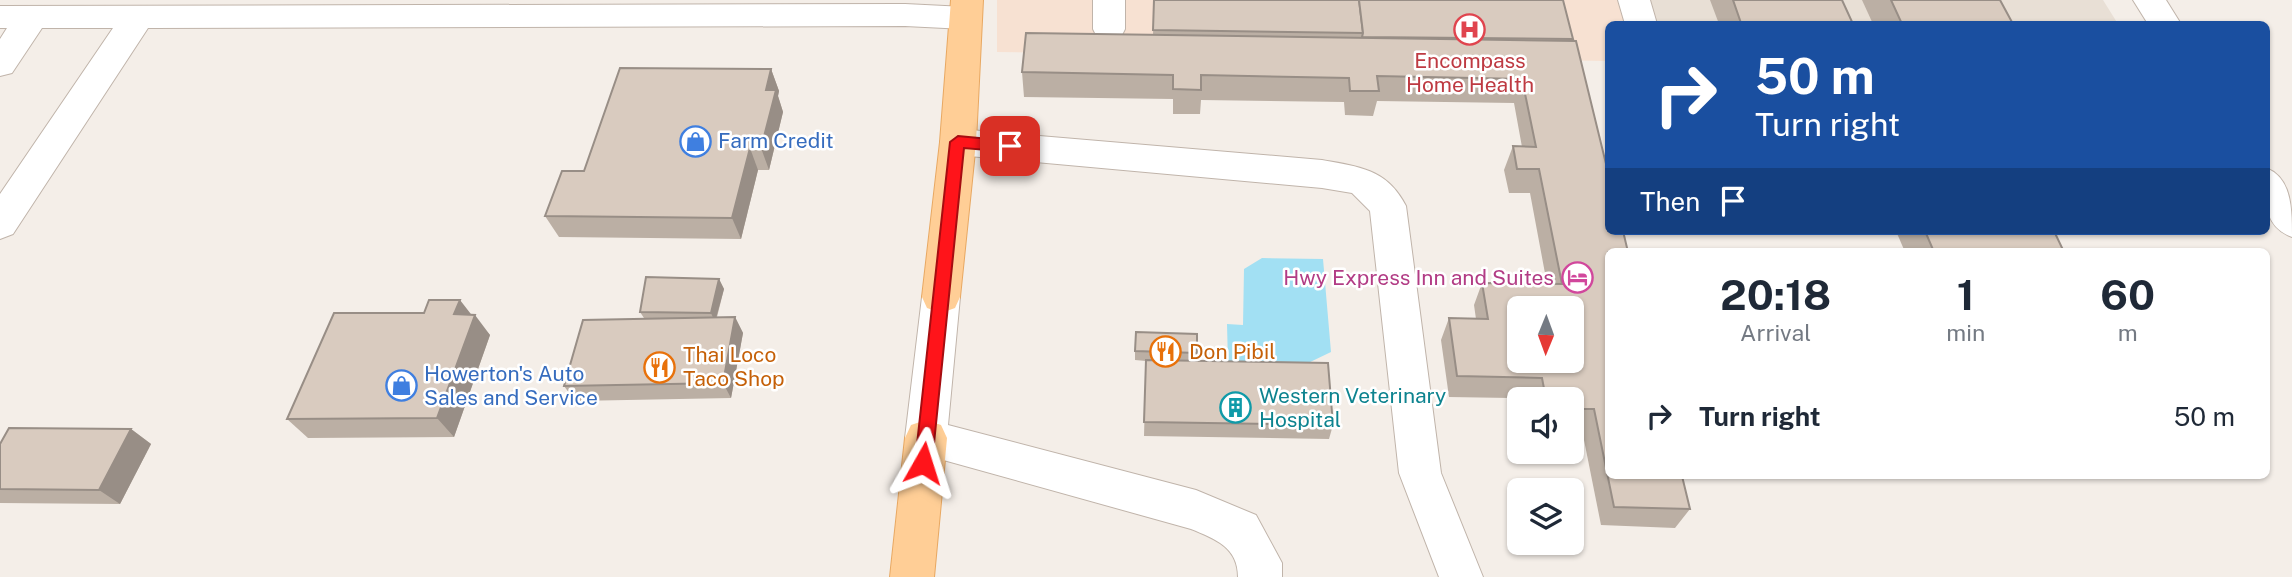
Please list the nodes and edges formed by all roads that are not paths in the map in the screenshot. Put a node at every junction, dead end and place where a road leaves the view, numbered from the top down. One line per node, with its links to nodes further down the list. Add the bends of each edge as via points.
1 (1634, 0): 7 (street)
2 (2149, 0): 8 (street)
3 (966, 9): 6 (street, via 905,15); 10 (main road)
4 (0, 17): 5 (street)
5 (33, 17): 6 (street); 9 (street)
6 (138, 17): 13 (street)
7 (1640, 21)
8 (2163, 21)
9 (0, 64)
10 (958, 142): 14 (main road); 18 (street, via 1363,181 1388,206 1420,473)
11 (2270, 188): 12 (street)
12 (2292, 222)
13 (0, 224)
14 (941, 297): 15 (street)
15 (926, 438): 16 (main road); 17 (street, via 1196,510 1241,529 1260,563)
16 (912, 577)
17 (1260, 577)
18 (1461, 577)

